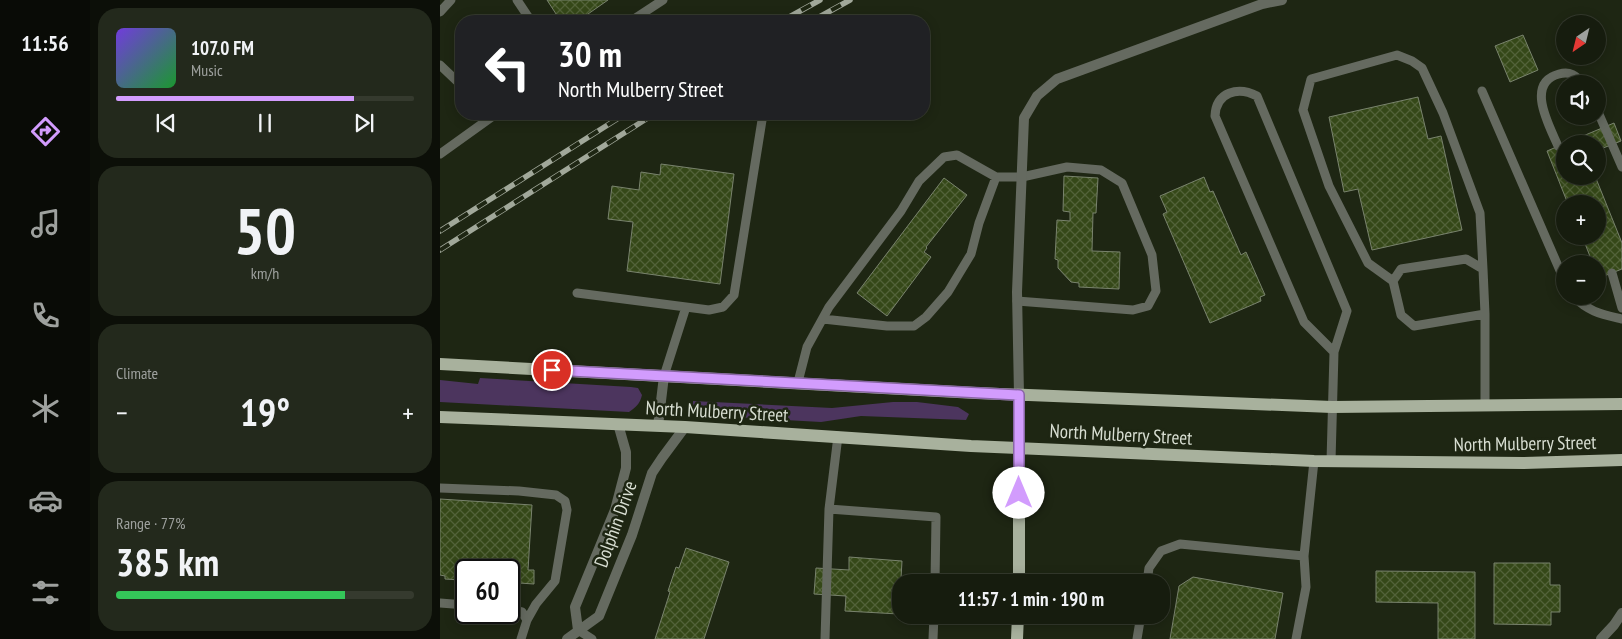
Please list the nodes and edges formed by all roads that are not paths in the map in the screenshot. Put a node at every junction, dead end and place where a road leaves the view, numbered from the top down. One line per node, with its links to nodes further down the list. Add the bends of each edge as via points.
1 (451, 0): 6 (lane)
2 (517, 0): 7 (lane)
3 (663, 0): 8 (lane)
4 (1282, 0): 5 (street)
5 (1262, 2): 20 (street, via 1057,79 1037,96 1024,118)
6 (440, 12)
7 (527, 15)
8 (640, 15)
9 (440, 65): 11 (lane)
10 (1574, 75): 16 (lane, via 1566,72 1551,76 1542,88 1541,104)
11 (455, 79)
12 (1482, 91): 21 (lane)
13 (487, 120): 17 (lane)
14 (762, 120): 28 (lane, via 734,295 723,307 710,310)
15 (1604, 125): 18 (lane)
16 (1556, 141)
17 (440, 154)
18 (1622, 167)
19 (996, 177): 20 (lane); 31 (lane, via 956,155 944,157 919,181 901,211); 31 (lane, via 971,254 948,292 926,317 914,326)
20 (1022, 177): 26 (street); 26 (lane, via 1067,167 1101,170 1122,183 1152,255 1156,291 1148,306 1133,310)
21 (1556, 261)
22 (1483, 269): 24 (lane, via 1466,259 1401,268); 24 (lane, via 1480,213 1443,113 1422,68 1397,56 1311,79 1304,110 1329,186 1368,263); 30 (lane)
23 (1612, 273): 29 (lane)
24 (1392, 281): 30 (lane, via 1400,315 1414,326)
25 (576, 293): 28 (lane)
26 (1017, 301): 37 (street)
27 (1582, 305): 32 (lane, via 1600,314)
28 (686, 307): 35 (lane)
29 (1622, 308)
30 (1485, 314): 39 (lane)
31 (822, 318): 36 (lane, via 807,347)
32 (1622, 319)
33 (1334, 352): 33 (lane, via 1347,312 1257,96 1247,91 1228,93 1215,106 1215,116 1304,322); 40 (lane)
34 (440, 364): 35 (main road, North Mulberry Street)
35 (664, 376): 36 (main road, North Mulberry Street); 43 (street)
36 (798, 382): 37 (main road, North Mulberry Street)
37 (1019, 395): 40 (main road, North Mulberry Street); 46 (main road)
38 (1622, 404): 39 (main road, North Mulberry Street)
39 (1484, 406): 40 (main road, North Mulberry Street)
40 (1332, 407): 49 (lane)
41 (440, 417): 42 (main road, North Mulberry Street)
42 (618, 424): 43 (main road, North Mulberry Street); 64 (street, Dolphin Drive, via 626,452 626,468 615,510 575,608)
43 (658, 426): 44 (main road, North Mulberry Street)
44 (685, 427): 45 (main road, North Mulberry Street); 64 (street, Dolphin Drive, via 652,473 632,535 599,616)
45 (838, 436): 46 (main road, North Mulberry Street); 51 (lane)
46 (1019, 448): 48 (main road, North Mulberry Street); 54 (main road)
47 (1622, 460): 49 (main road, North Mulberry Street)
48 (1314, 461): 49 (main road, North Mulberry Street); 52 (lane)
49 (1331, 462)
50 (440, 488): 60 (lane, via 556,495 565,502 567,510 555,581)
51 (829, 509): 53 (lane, via 936,517); 68 (lane)
52 (1304, 556): 55 (lane, via 1180,544 1161,551); 73 (lane, via 1306,587)
53 (935, 574)
54 (1019, 574)
55 (1148, 574)
56 (440, 603): 57 (lane)
57 (455, 604)
58 (520, 611): 60 (lane)
59 (1622, 613): 74 (street)
60 (527, 620): 65 (lane)
61 (934, 624): 69 (lane)
62 (1018, 624): 71 (main road)
63 (1140, 624): 72 (lane)
64 (578, 634): 66 (street, Dolphin Drive); 67 (lane)
65 (521, 639)
66 (567, 639)
67 (592, 639)
68 (825, 639)
69 (933, 639): 70 (lane)
70 (940, 639)
71 (1017, 639)
72 (1137, 639)
73 (1296, 639)
74 (1601, 639)

